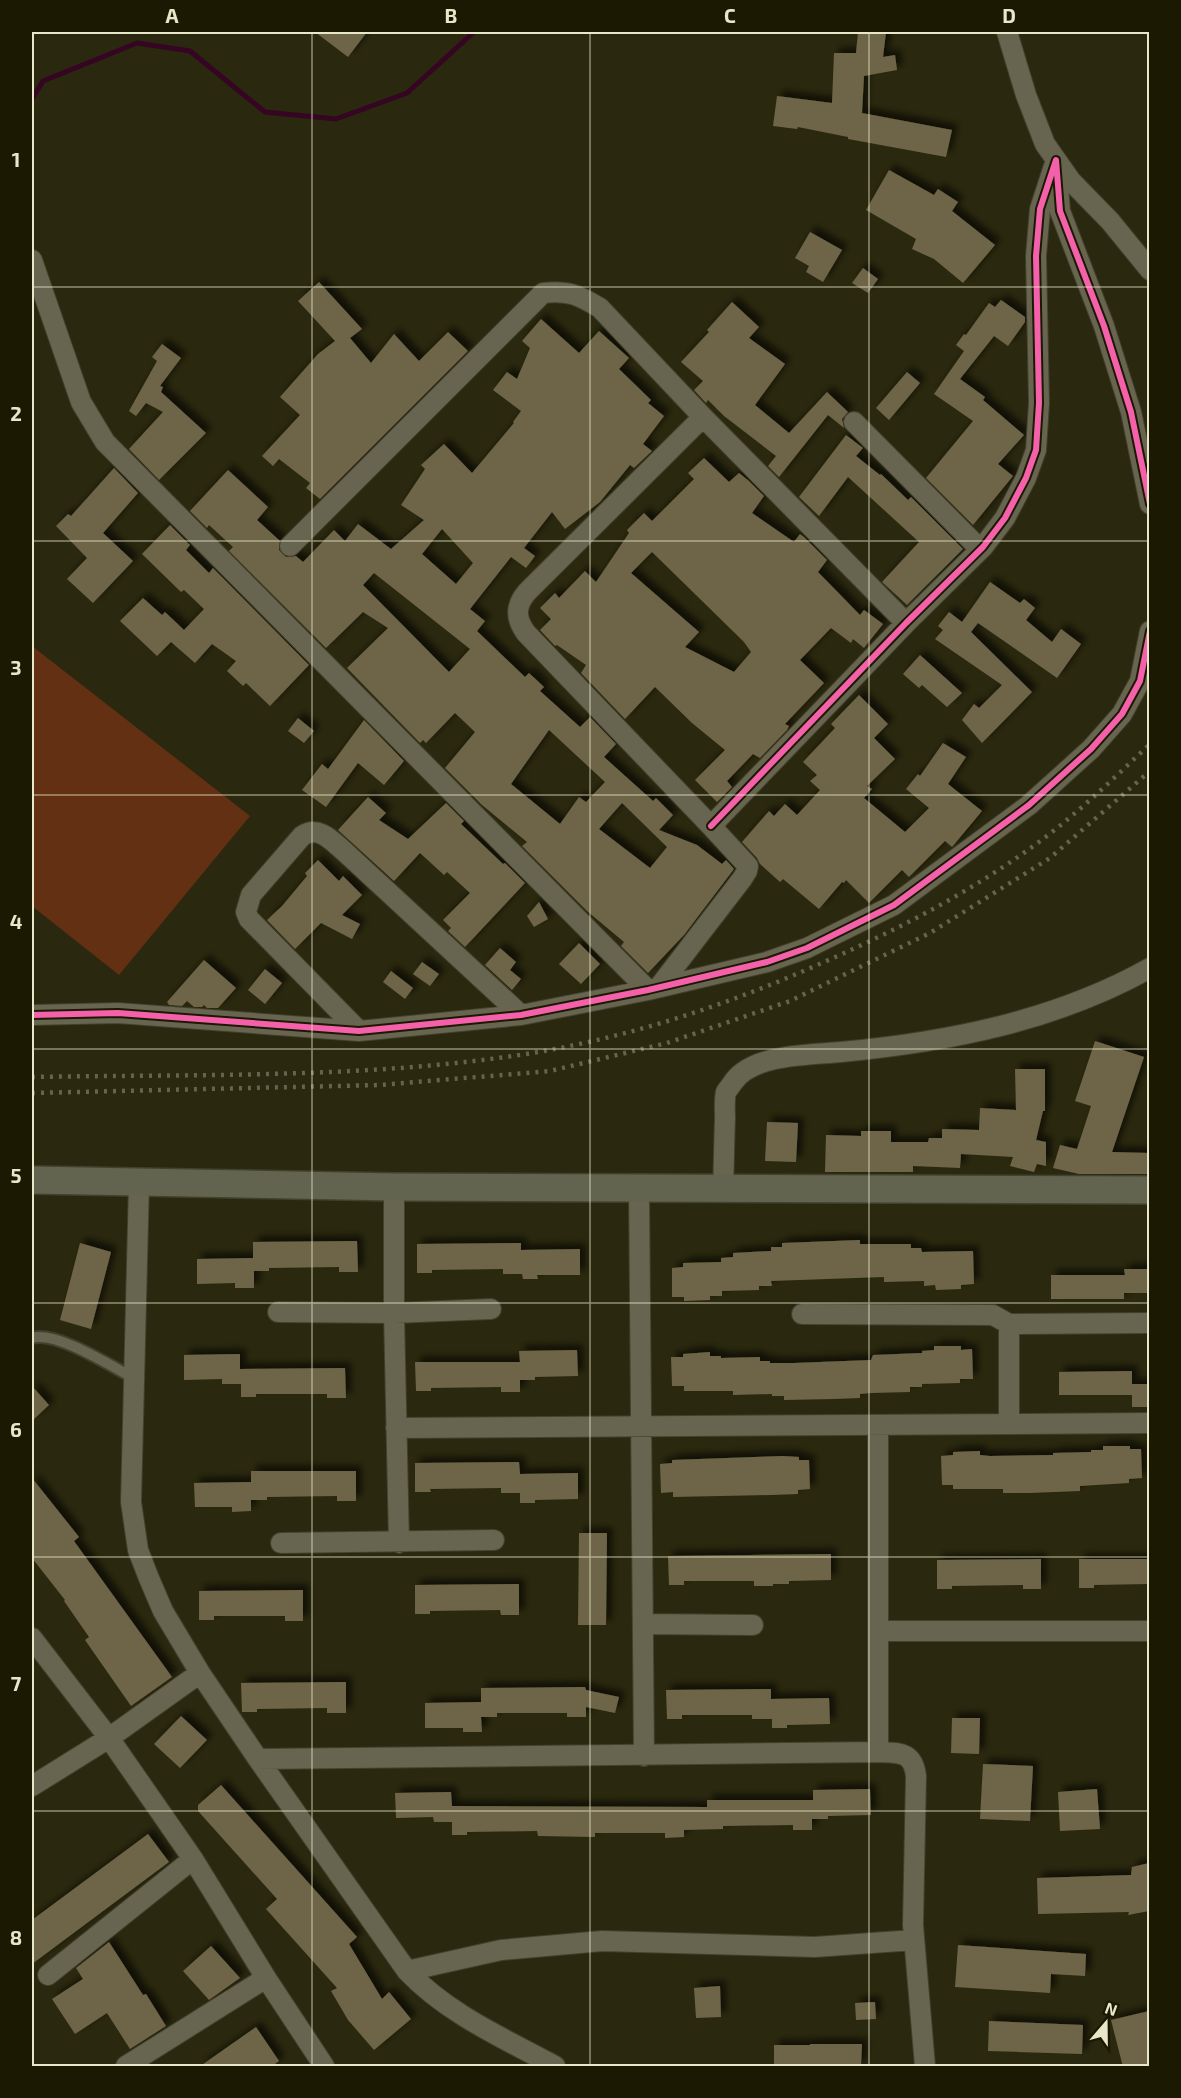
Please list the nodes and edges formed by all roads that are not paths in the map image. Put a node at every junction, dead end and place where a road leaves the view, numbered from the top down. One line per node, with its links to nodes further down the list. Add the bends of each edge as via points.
1 (1006, 32): 2 (street, via 1045,144)
2 (1056, 160): 4 (street); 7 (street, via 1060,211 1104,326 1131,412); 9 (street, via 1040,209 1036,256 1036,450 1005,518)
3 (32, 260): 14 (street, via 81,402 105,442)
4 (1149, 270)
5 (703, 417): 8 (street, via 600,308 580,295 543,293); 10 (street); 12 (street, via 527,592 518,614 526,633)
6 (854, 422): 9 (street)
7 (1149, 504)
8 (290, 546)
9 (980, 549): 10 (street)
10 (906, 623): 12 (street)
11 (1149, 631): 14 (street, via 1140,681 1122,714 1091,749 1029,805 960,858 894,905 807,948 738,970)
12 (711, 826): 14 (street, via 748,869)
13 (1149, 968): 21 (street, via 1069,1005 967,1035 905,1046 785,1057 744,1070 726,1093)
14 (654, 989): 16 (street)
15 (32, 1015): 17 (street, via 129,1013)
16 (521, 1015): 17 (street); 17 (street, via 346,853 321,834 310,832 302,836 251,895 246,912)
17 (359, 1030)
18 (32, 1180): 19 (main road)
19 (139, 1183): 20 (main road); 31 (street)
20 (394, 1187): 22 (main road); 26 (street)
21 (723, 1187): 22 (main road); 23 (main road)
22 (639, 1188): 36 (street)
23 (1149, 1190)
24 (491, 1309): 26 (street)
25 (278, 1312): 26 (street)
26 (394, 1313): 35 (street)
27 (802, 1314): 29 (street, via 993,1315)
28 (1149, 1323): 29 (street)
29 (1009, 1324): 33 (street)
30 (32, 1338): 31 (lane, via 57,1339)
31 (132, 1377): 45 (street, via 130,1502 138,1550 163,1611)
32 (1149, 1423): 33 (street)
33 (1009, 1424): 34 (street)
34 (878, 1425): 36 (street); 42 (street)
35 (396, 1428): 36 (street); 38 (street)
36 (640, 1428): 40 (street)
37 (494, 1540): 38 (street)
38 (399, 1542): 39 (street)
39 (281, 1543)
40 (642, 1624): 41 (street); 48 (street)
41 (753, 1625)
42 (879, 1631): 43 (street); 47 (street)
43 (1149, 1631)
44 (32, 1638): 46 (street)
45 (200, 1673): 46 (street); 49 (street)
46 (109, 1738): 50 (street); 51 (street)
47 (878, 1752): 48 (street); 52 (street, via 906,1755 915,1767)
48 (644, 1756): 49 (street)
49 (258, 1759): 53 (street)
50 (32, 1786)
51 (193, 1859): 54 (street); 55 (street)
52 (914, 1940): 53 (street, via 815,1947 602,1941 501,1950); 59 (street)
53 (407, 1971): 58 (street, via 452,2010)
54 (48, 1975)
55 (266, 1978): 56 (street); 57 (street)
56 (126, 2067)
57 (324, 2067)
58 (555, 2067)
59 (925, 2067)

